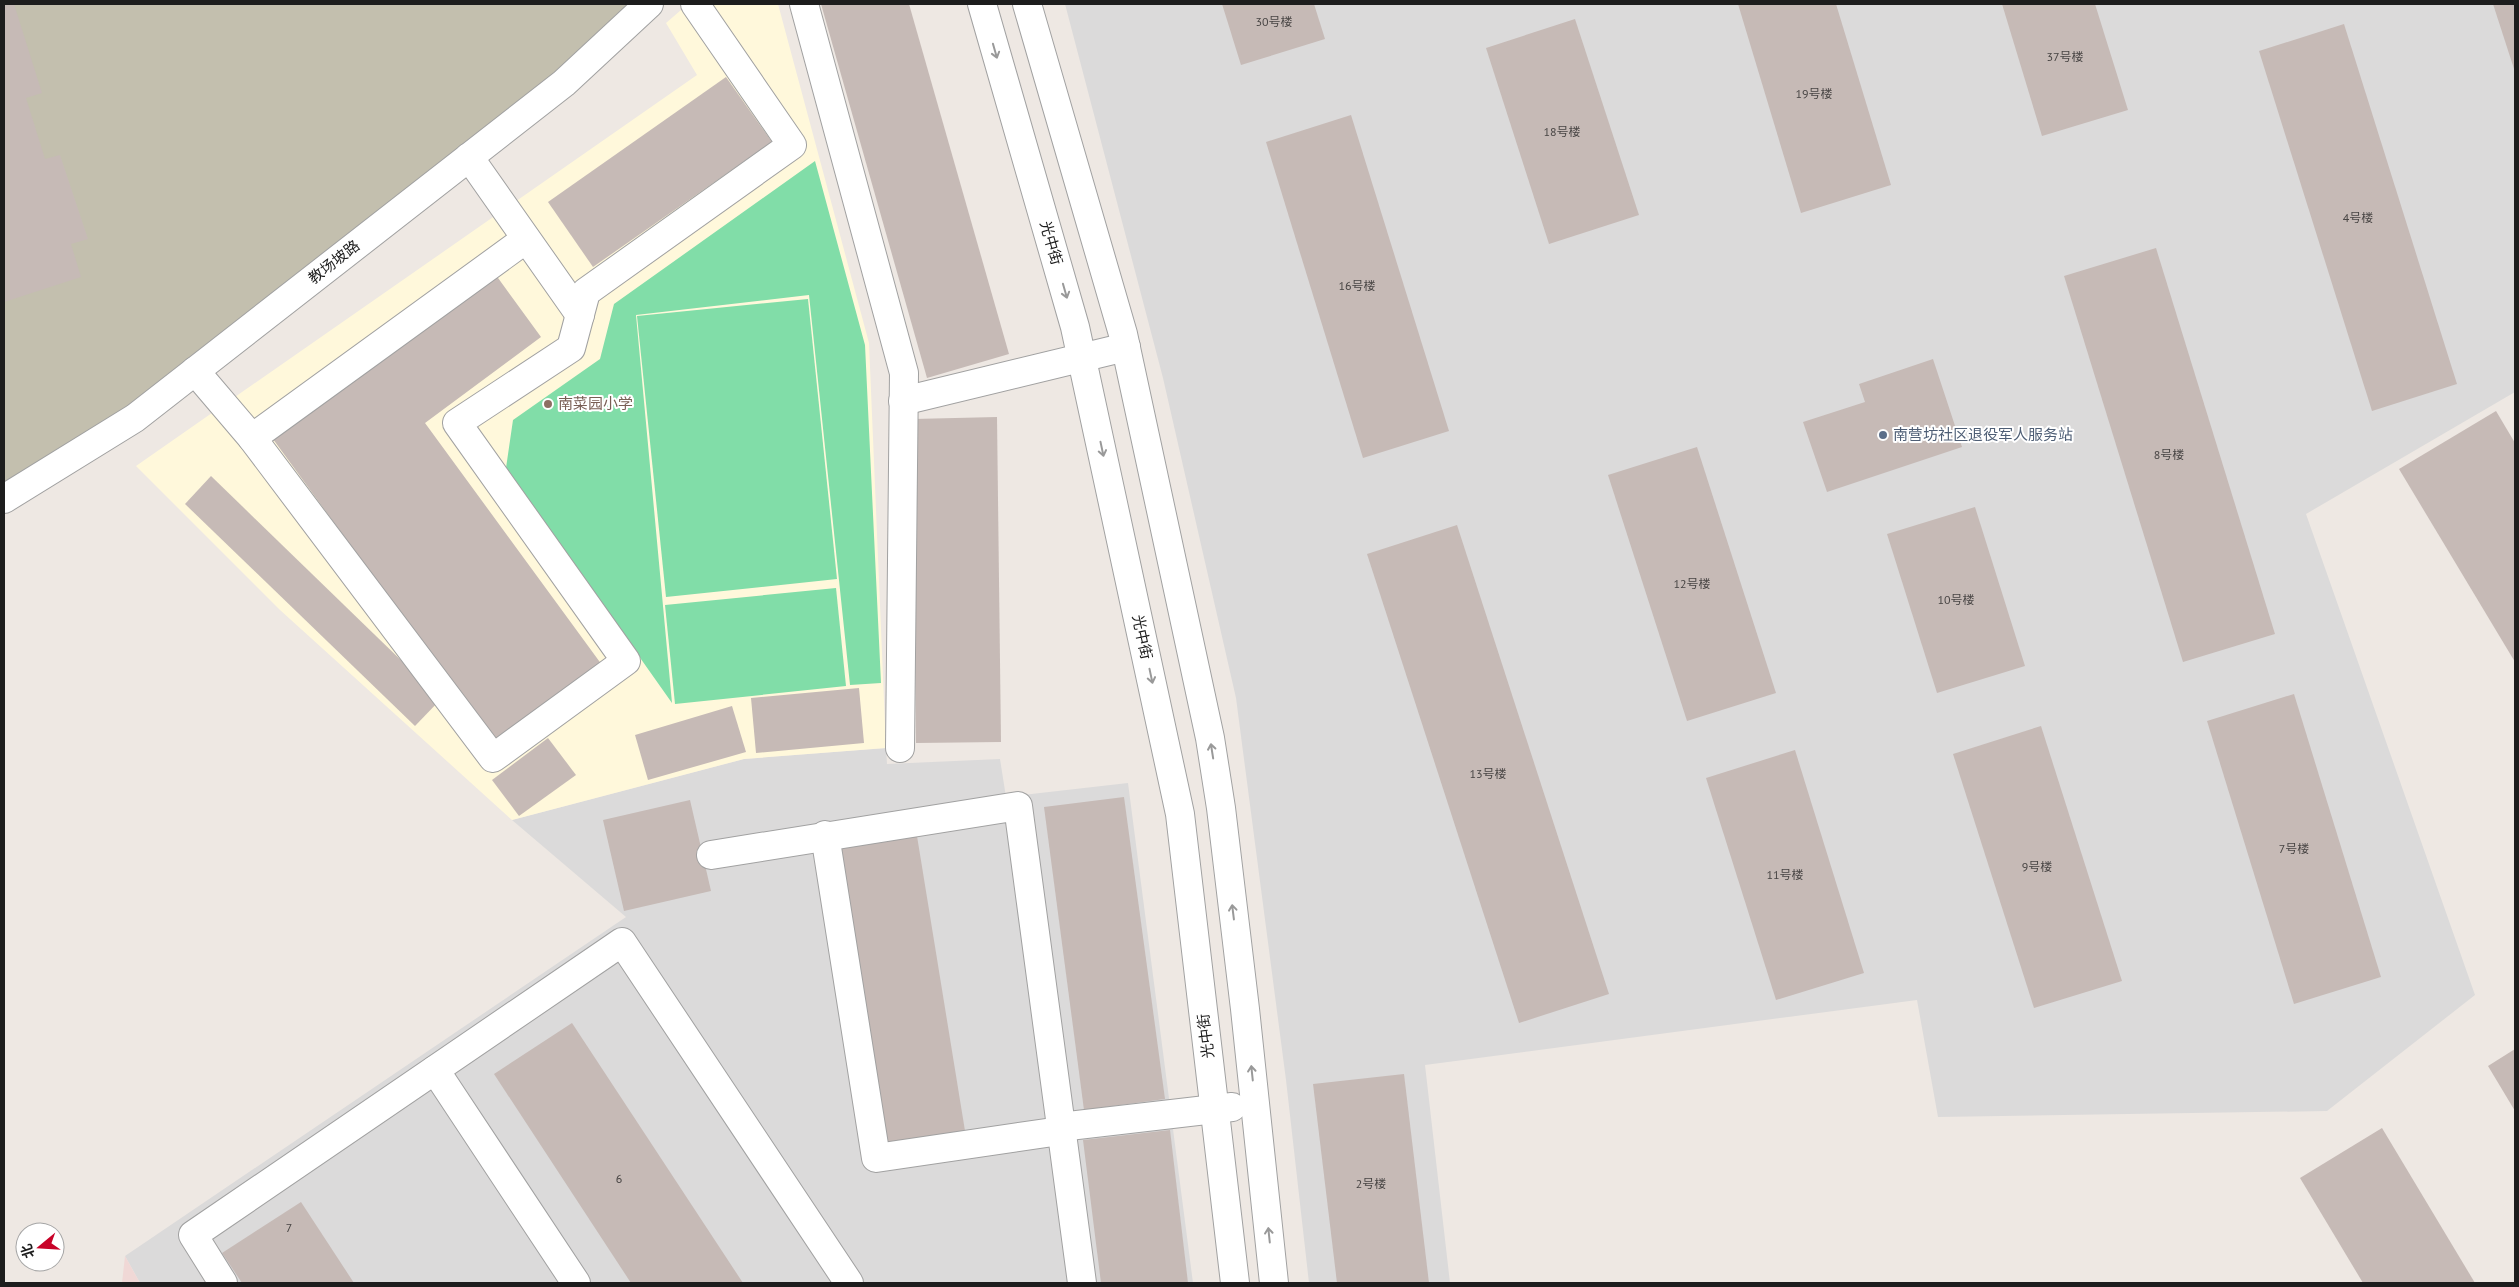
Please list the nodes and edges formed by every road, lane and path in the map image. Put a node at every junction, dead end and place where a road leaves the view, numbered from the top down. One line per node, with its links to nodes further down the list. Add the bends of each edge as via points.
1 (649, 4): 6 (street, 教场坡路, via 564,83)
2 (696, 4): 8 (street, via 792,145 586,292)
3 (804, 4): 12 (street, via 904,373)
4 (982, 4): 10 (street, 光中街, one-way to 10)
5 (1028, 4): 9 (street)
6 (469, 157): 7 (street); 11 (street, 教场坡路)
7 (526, 239): 8 (street); 13 (street)
8 (580, 315): 13 (street, via 571,348 457,423 626,661 493,758)
9 (1126, 348): 10 (street); 19 (street, one-way to 9, via 1224,827 1210,738)
10 (1083, 359): 12 (street); 20 (street, 光中街, one-way to 20, via 1180,814)
11 (195, 371): 13 (street); 14 (street, 教场坡路, via 135,418)
12 (903, 401): 15 (street)
13 (252, 438)
14 (4, 499)
15 (900, 748)
16 (825, 836): 17 (street); 21 (street, via 876,1158); 21 (street, via 1018,806)
17 (711, 855)
18 (435, 1070): 22 (street, via 194,1235); 23 (street); 24 (street, via 622,942)
19 (1255, 1104): 20 (street); 27 (street, one-way to 19)
20 (1214, 1109): 21 (street); 26 (street, 光中街)
21 (1060, 1129): 25 (street)
22 (223, 1283)
23 (576, 1283)
24 (849, 1283)
25 (1082, 1283)
26 (1235, 1283)
27 (1274, 1283)

